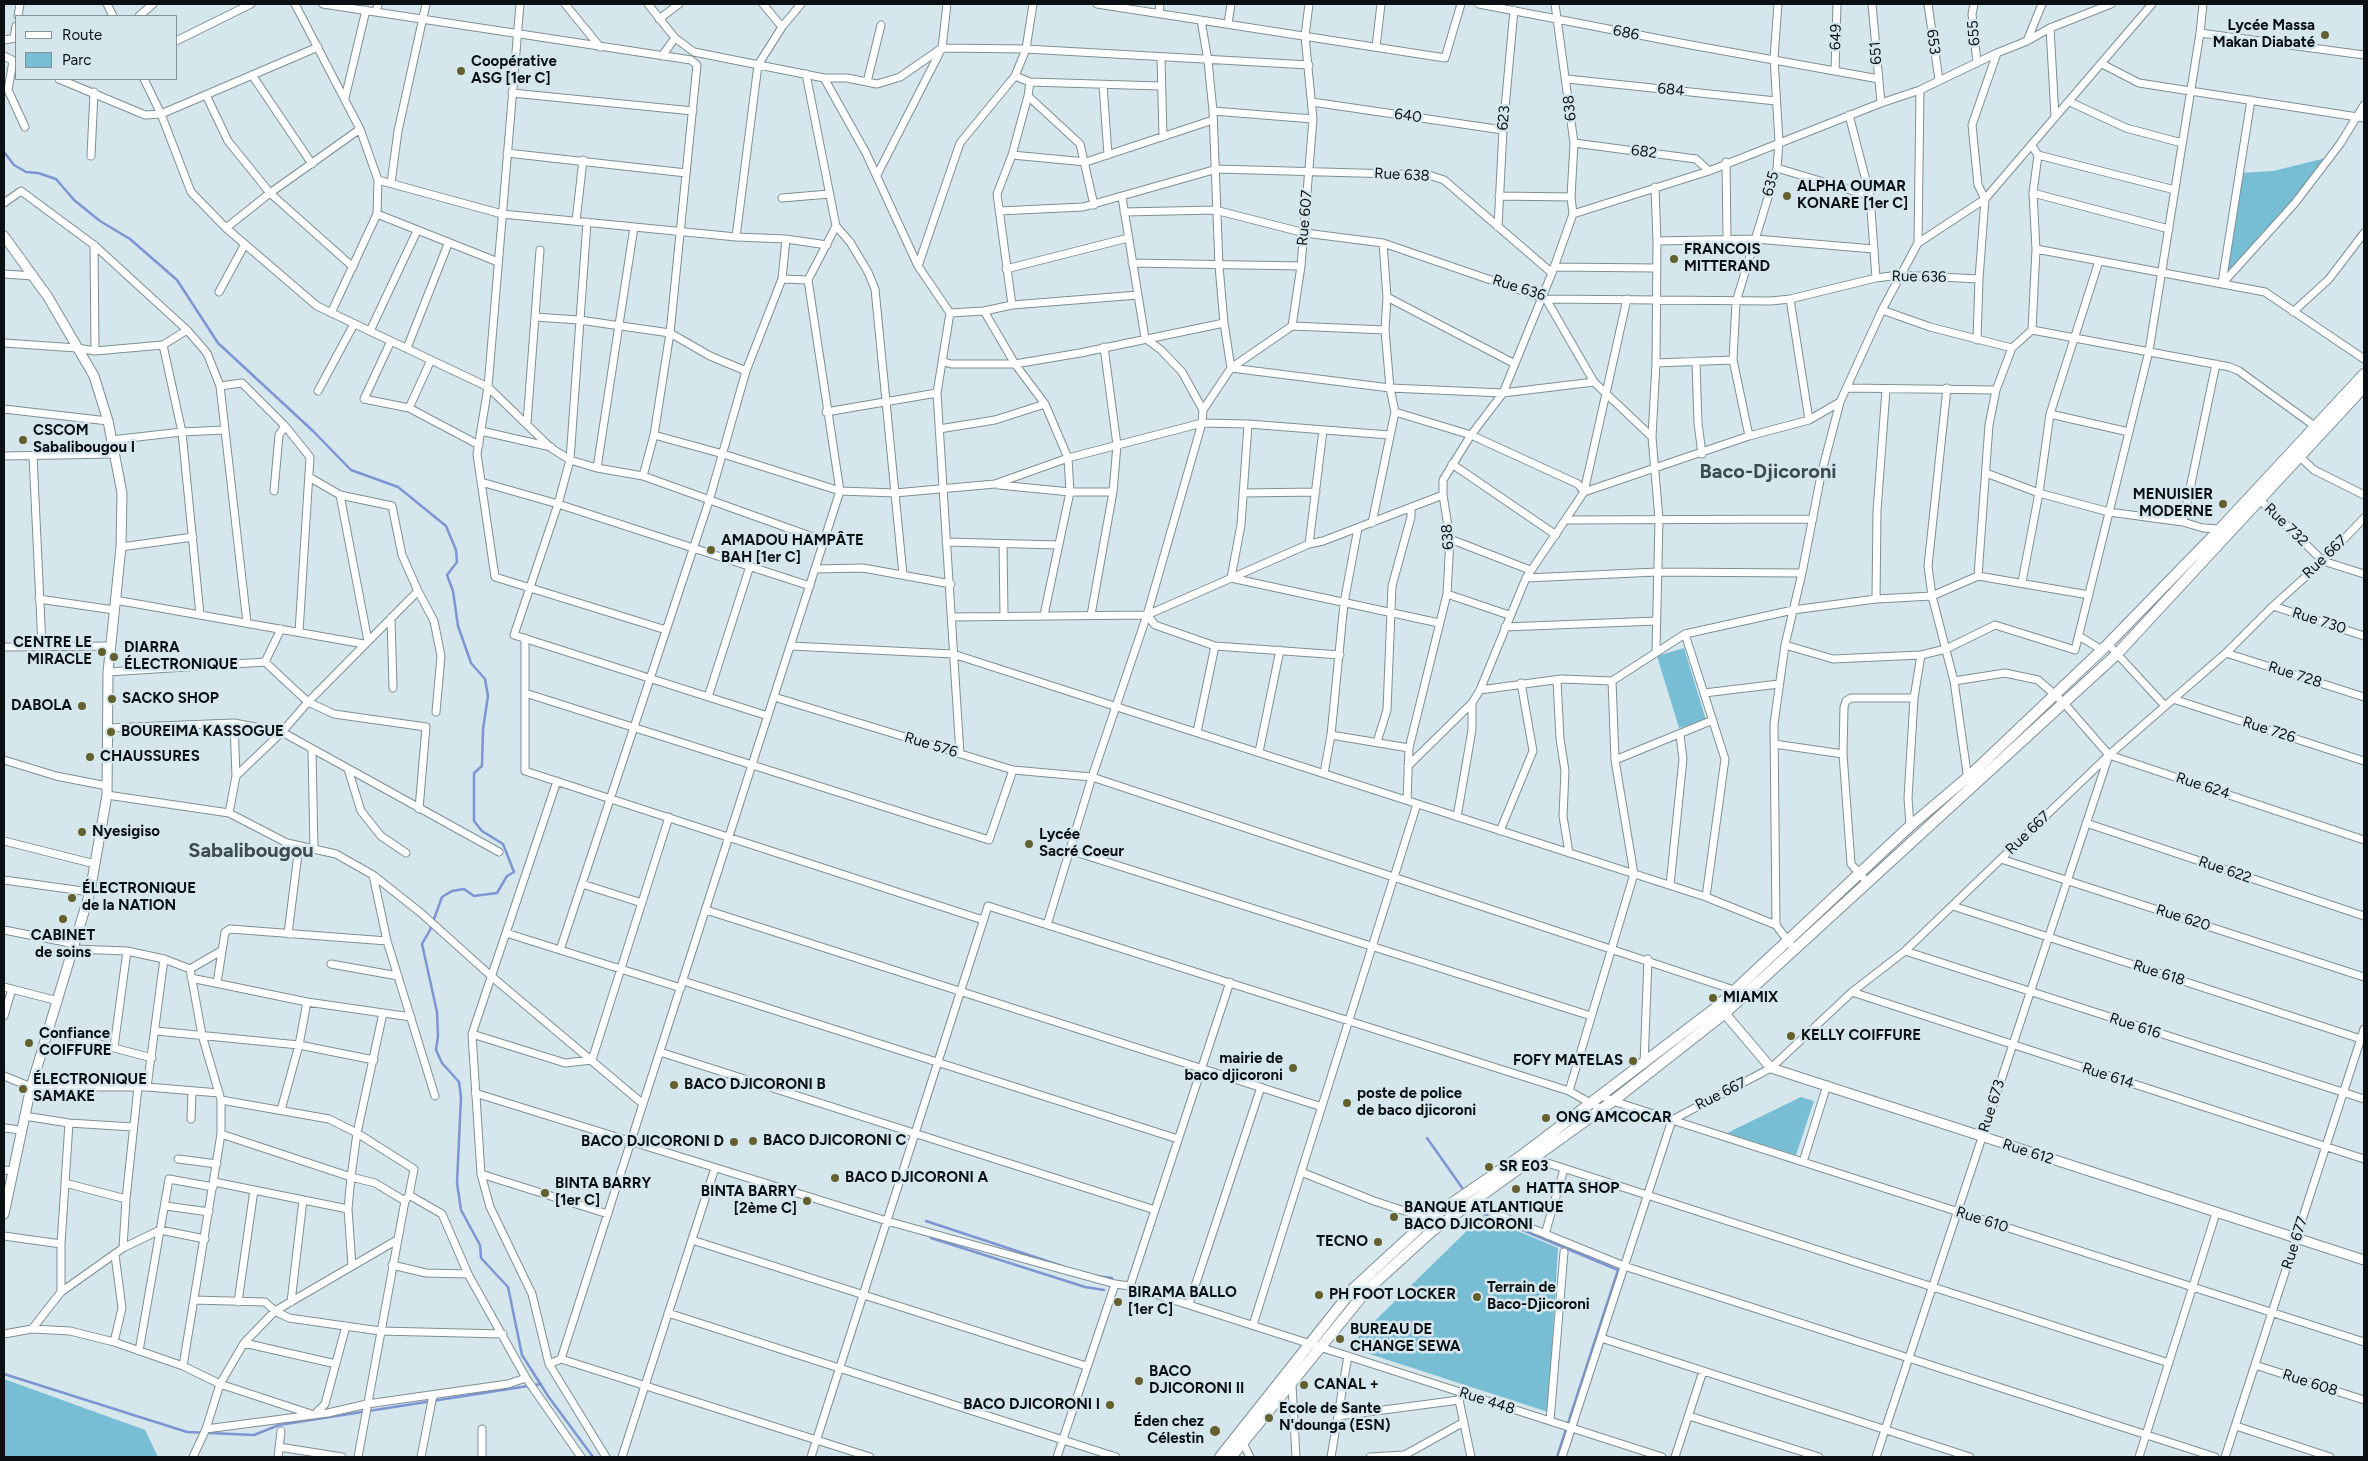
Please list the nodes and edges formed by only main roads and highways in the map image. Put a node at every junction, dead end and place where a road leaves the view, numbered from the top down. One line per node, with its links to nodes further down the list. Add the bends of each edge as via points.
1 (4, 236): 7 (main road, via 34,276 94,376 108,421 122,493 121,547 108,672 107,790 95,864 90,892)
2 (2364, 374): 4 (main road, via 2220,529 2104,647)
3 (2364, 387): 4 (main road, via 2117,654)
4 (2059, 699): 5 (main road, via 1968,789 1795,950); 5 (main road, via 1910,826 1787,941)
5 (1739, 993): 6 (main road)
6 (1721, 1010): 9 (main road, Rue 612, via 1771,1068); 10 (main road, via 1648,1074 1432,1231 1367,1290); 10 (main road, via 1429,1219 1354,1288)
7 (8, 1171): 8 (main road)
8 (4, 1211)
9 (2364, 1260)
10 (1317, 1346): 11 (main road, via 1281,1378); 12 (main road, via 1292,1385)
11 (1220, 1457)
12 (1231, 1457)

